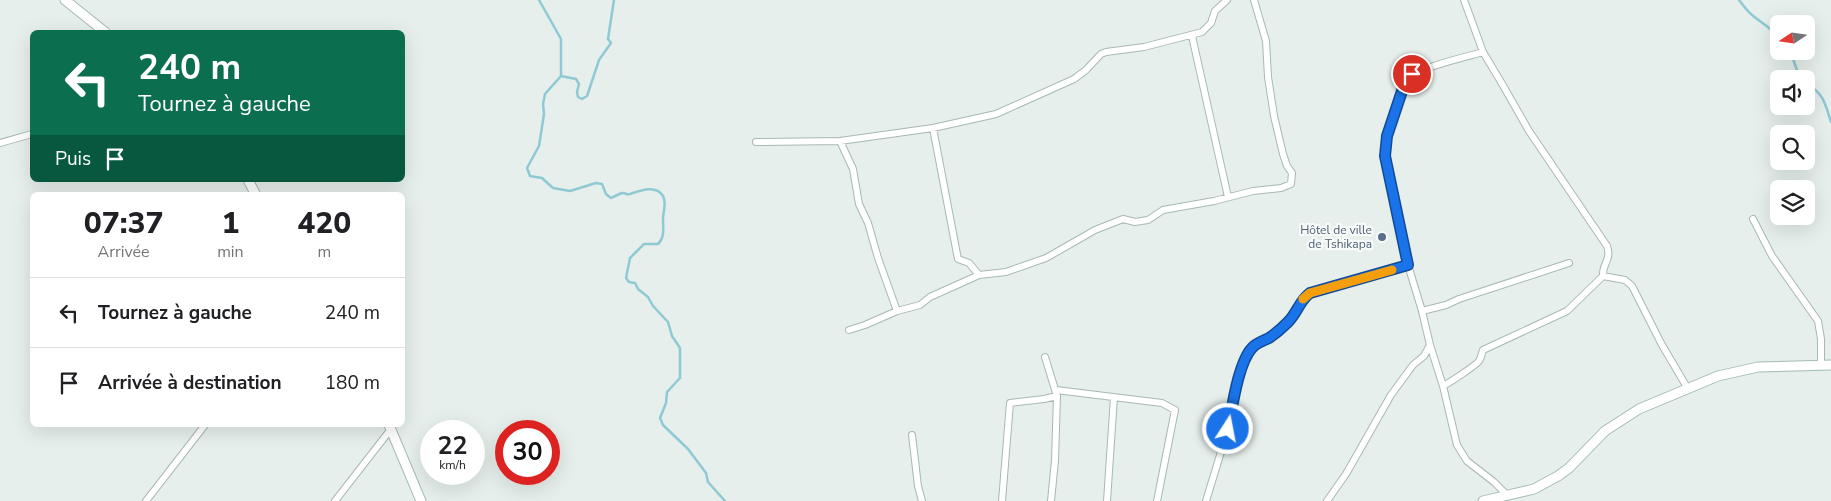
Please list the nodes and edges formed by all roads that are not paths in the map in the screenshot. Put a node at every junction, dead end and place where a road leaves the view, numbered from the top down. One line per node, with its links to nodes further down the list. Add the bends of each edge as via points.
1 (65, 0): 5 (main road)
2 (1227, 0): 6 (street, via 1215,11 1211,23)
3 (1254, 0): 13 (street, via 1266,41 1274,116 1283,154 1292,173 1292,184)
4 (1464, 0): 7 (street)
5 (102, 30)
6 (1192, 36): 8 (street, via 1106,52 1074,79 1046,93 996,114); 13 (street)
7 (1484, 52): 16 (street, via 1412,74 1405,82 1385,150); 18 (street, via 1530,131 1607,246 1610,254)
8 (933, 128): 10 (street); 17 (street, via 957,257 969,263)
9 (30, 135): 12 (street)
10 (840, 141): 11 (street); 19 (street, via 853,169 859,204)
11 (756, 142)
12 (0, 143)
13 (1228, 197): 17 (street, via 1163,210 1148,220 1122,219 1095,230 1046,258 1006,272)
14 (1753, 220): 24 (street, via 1772,256 1818,321)
15 (1569, 263): 20 (street)
16 (1408, 265): 20 (street); 42 (street, via 1310,293 1303,298 1287,323 1253,346 1237,383 1228,429)
17 (979, 275): 19 (street, via 930,297 920,305)
18 (1603, 276): 26 (street, via 1567,311 1483,350 1478,362); 27 (street, via 1625,280 1635,290)
19 (897, 311): 21 (street)
20 (1422, 311): 22 (street)
21 (849, 330)
22 (1430, 345): 26 (street); 43 (street, via 1391,395)
23 (1045, 357): 28 (street)
24 (1821, 364): 25 (main road); 27 (main road, via 1736,371)
25 (1831, 365)
26 (1443, 386): 33 (street, via 1457,445 1466,461)
27 (1688, 389): 33 (main road, via 1639,409 1605,431 1558,476 1534,489)
28 (1056, 393): 29 (street); 38 (street, via 1044,399 1010,403); 39 (street)
29 (1114, 397): 40 (street); 41 (street, via 1162,403 1175,410)
30 (203, 427): 34 (street)
31 (390, 427): 35 (street); 36 (main road)
32 (912, 435): 37 (street)
33 (1507, 494): 44 (main road)
34 (146, 501)
35 (335, 501)
36 (421, 501)
37 (922, 501)
38 (1002, 501)
39 (1051, 501)
40 (1107, 501)
41 (1157, 501)
42 (1206, 501)
43 (1327, 501)
44 (1483, 501)

